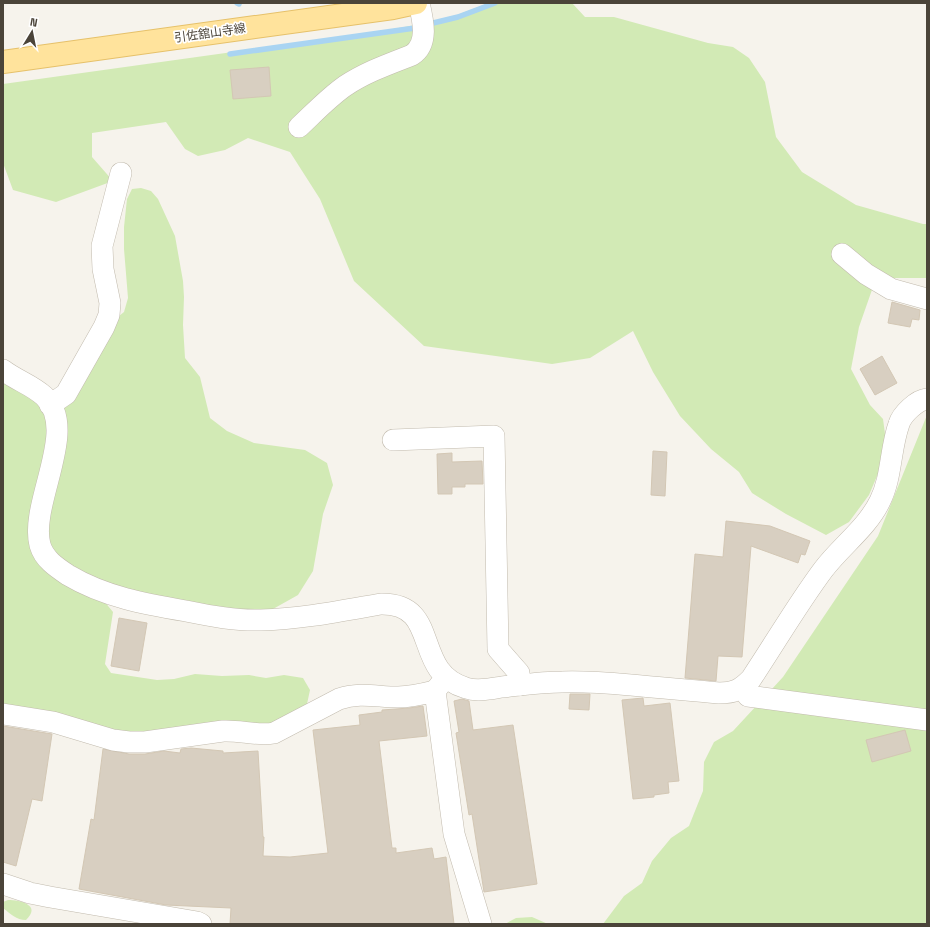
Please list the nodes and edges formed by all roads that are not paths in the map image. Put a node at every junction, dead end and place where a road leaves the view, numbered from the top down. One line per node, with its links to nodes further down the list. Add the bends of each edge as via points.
1 (416, 3): 3 (main road, 引佐舘山寺線)
2 (419, 3): 4 (street, via 423,38 418,51 371,71 344,87)
3 (3, 62)
4 (299, 127)
5 (121, 173): 10 (street, via 102,246 102,270 110,303 109,315 66,394)
6 (842, 254): 7 (street, via 866,274 891,289)
7 (927, 299)
8 (3, 370): 10 (street, via 45,397)
9 (927, 399): 14 (street, via 917,402 899,423 886,483 876,510 822,570 751,679)
10 (50, 405): 12 (street, via 58,425 38,534 47,559 58,568 83,583 117,597 138,603 236,619 304,617 381,604 404,607 420,624 433,661 441,674)
11 (393, 440): 13 (street, via 494,436 498,649 519,673)
12 (441, 684): 13 (street, via 453,683 467,689 482,690); 15 (street, via 418,695 348,696 274,733 264,735 223,731 145,742 113,740 53,722); 19 (street, via 454,834)
13 (520, 685): 14 (street, via 586,682 719,693 731,693)
14 (742, 688): 16 (street, via 748,696)
15 (3, 714)
16 (927, 720)
17 (3, 884): 18 (street, via 30,893)
18 (201, 924)
19 (481, 924)

